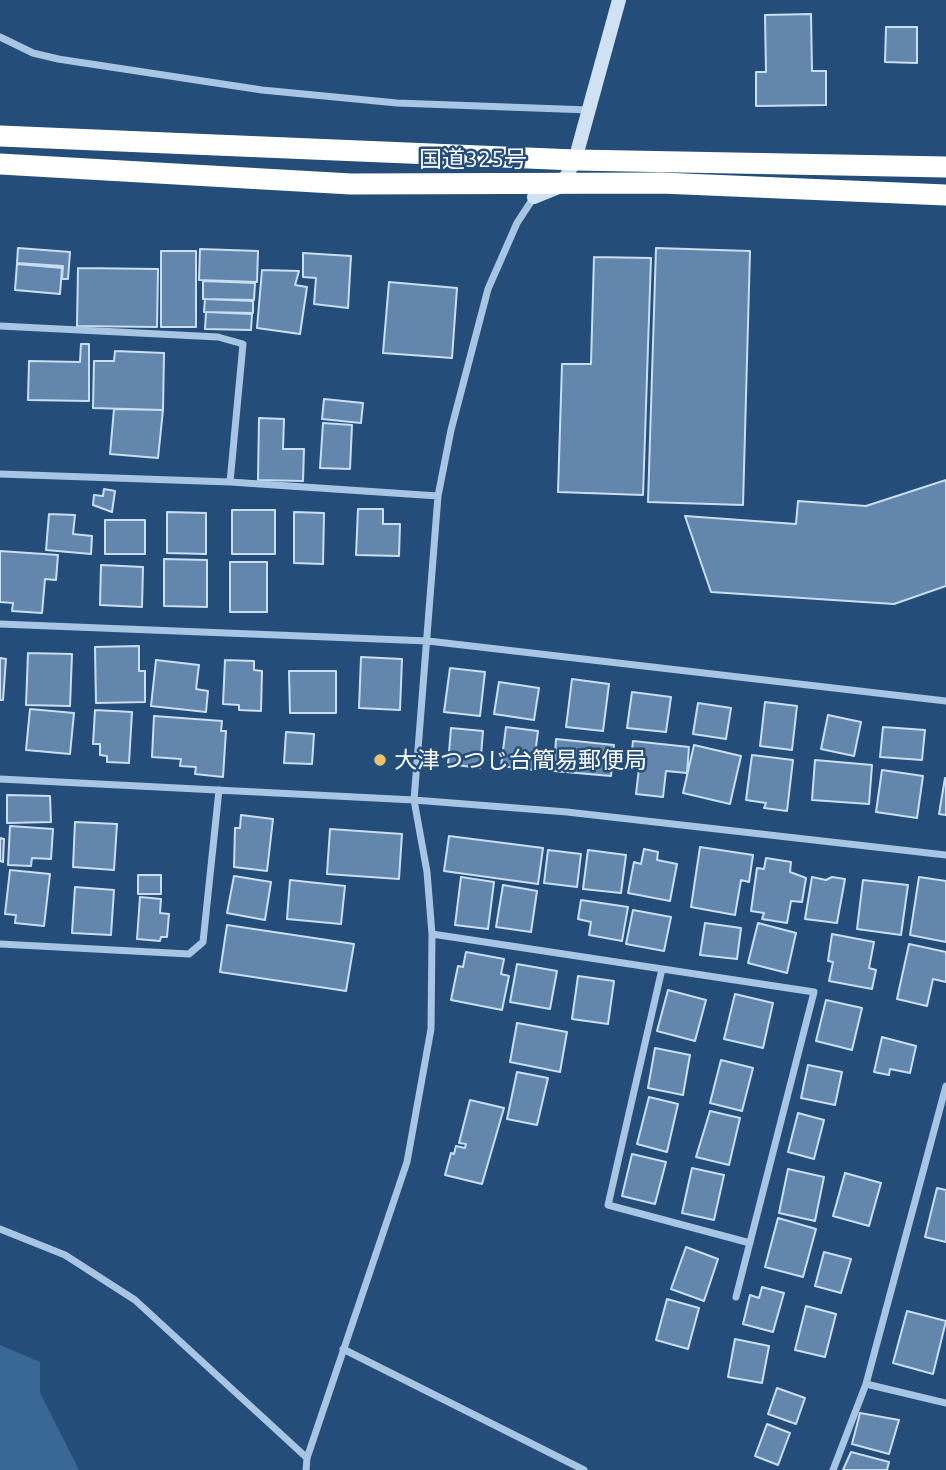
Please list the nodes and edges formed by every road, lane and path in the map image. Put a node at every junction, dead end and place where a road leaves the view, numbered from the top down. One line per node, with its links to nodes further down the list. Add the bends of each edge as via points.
1 (619, 0): 3 (street)
2 (0, 37): 3 (street, via 58,59 262,90 397,103)
3 (589, 110): 5 (street)
4 (0, 136): 5 (highway, 国道325号)
5 (575, 160): 7 (highway, 国道325号); 8 (street)
6 (0, 164): 8 (highway, 国道325号, via 351,184)
7 (946, 167)
8 (561, 186): 9 (highway, 国道325号, via 661,183); 10 (street)
9 (946, 195)
10 (534, 197): 14 (street, via 517,223 488,289)
11 (0, 326): 13 (street, via 218,337 243,344)
12 (0, 474): 13 (street)
13 (230, 482): 14 (street)
14 (438, 496): 16 (street)
15 (0, 624): 16 (street)
16 (428, 641): 17 (street); 20 (street)
17 (946, 701)
18 (0, 779): 19 (street)
19 (219, 790): 20 (street); 23 (street, via 203,942 189,954)
20 (414, 800): 21 (street, via 568,812); 22 (street)
21 (946, 855)
22 (432, 934): 24 (street); 29 (street, via 431,1029 407,1162)
23 (0, 944)
24 (662, 969): 27 (street, via 608,1205); 27 (street, via 814,992)
25 (946, 1086): 30 (street)
26 (0, 1229): 32 (street, via 65,1255 135,1300)
27 (750, 1243): 28 (street)
28 (736, 1297)
29 (343, 1349): 32 (street); 34 (street)
30 (866, 1384): 31 (street); 35 (street)
31 (946, 1403)
32 (307, 1458): 33 (street)
33 (306, 1470)
34 (584, 1470)
35 (833, 1470)

